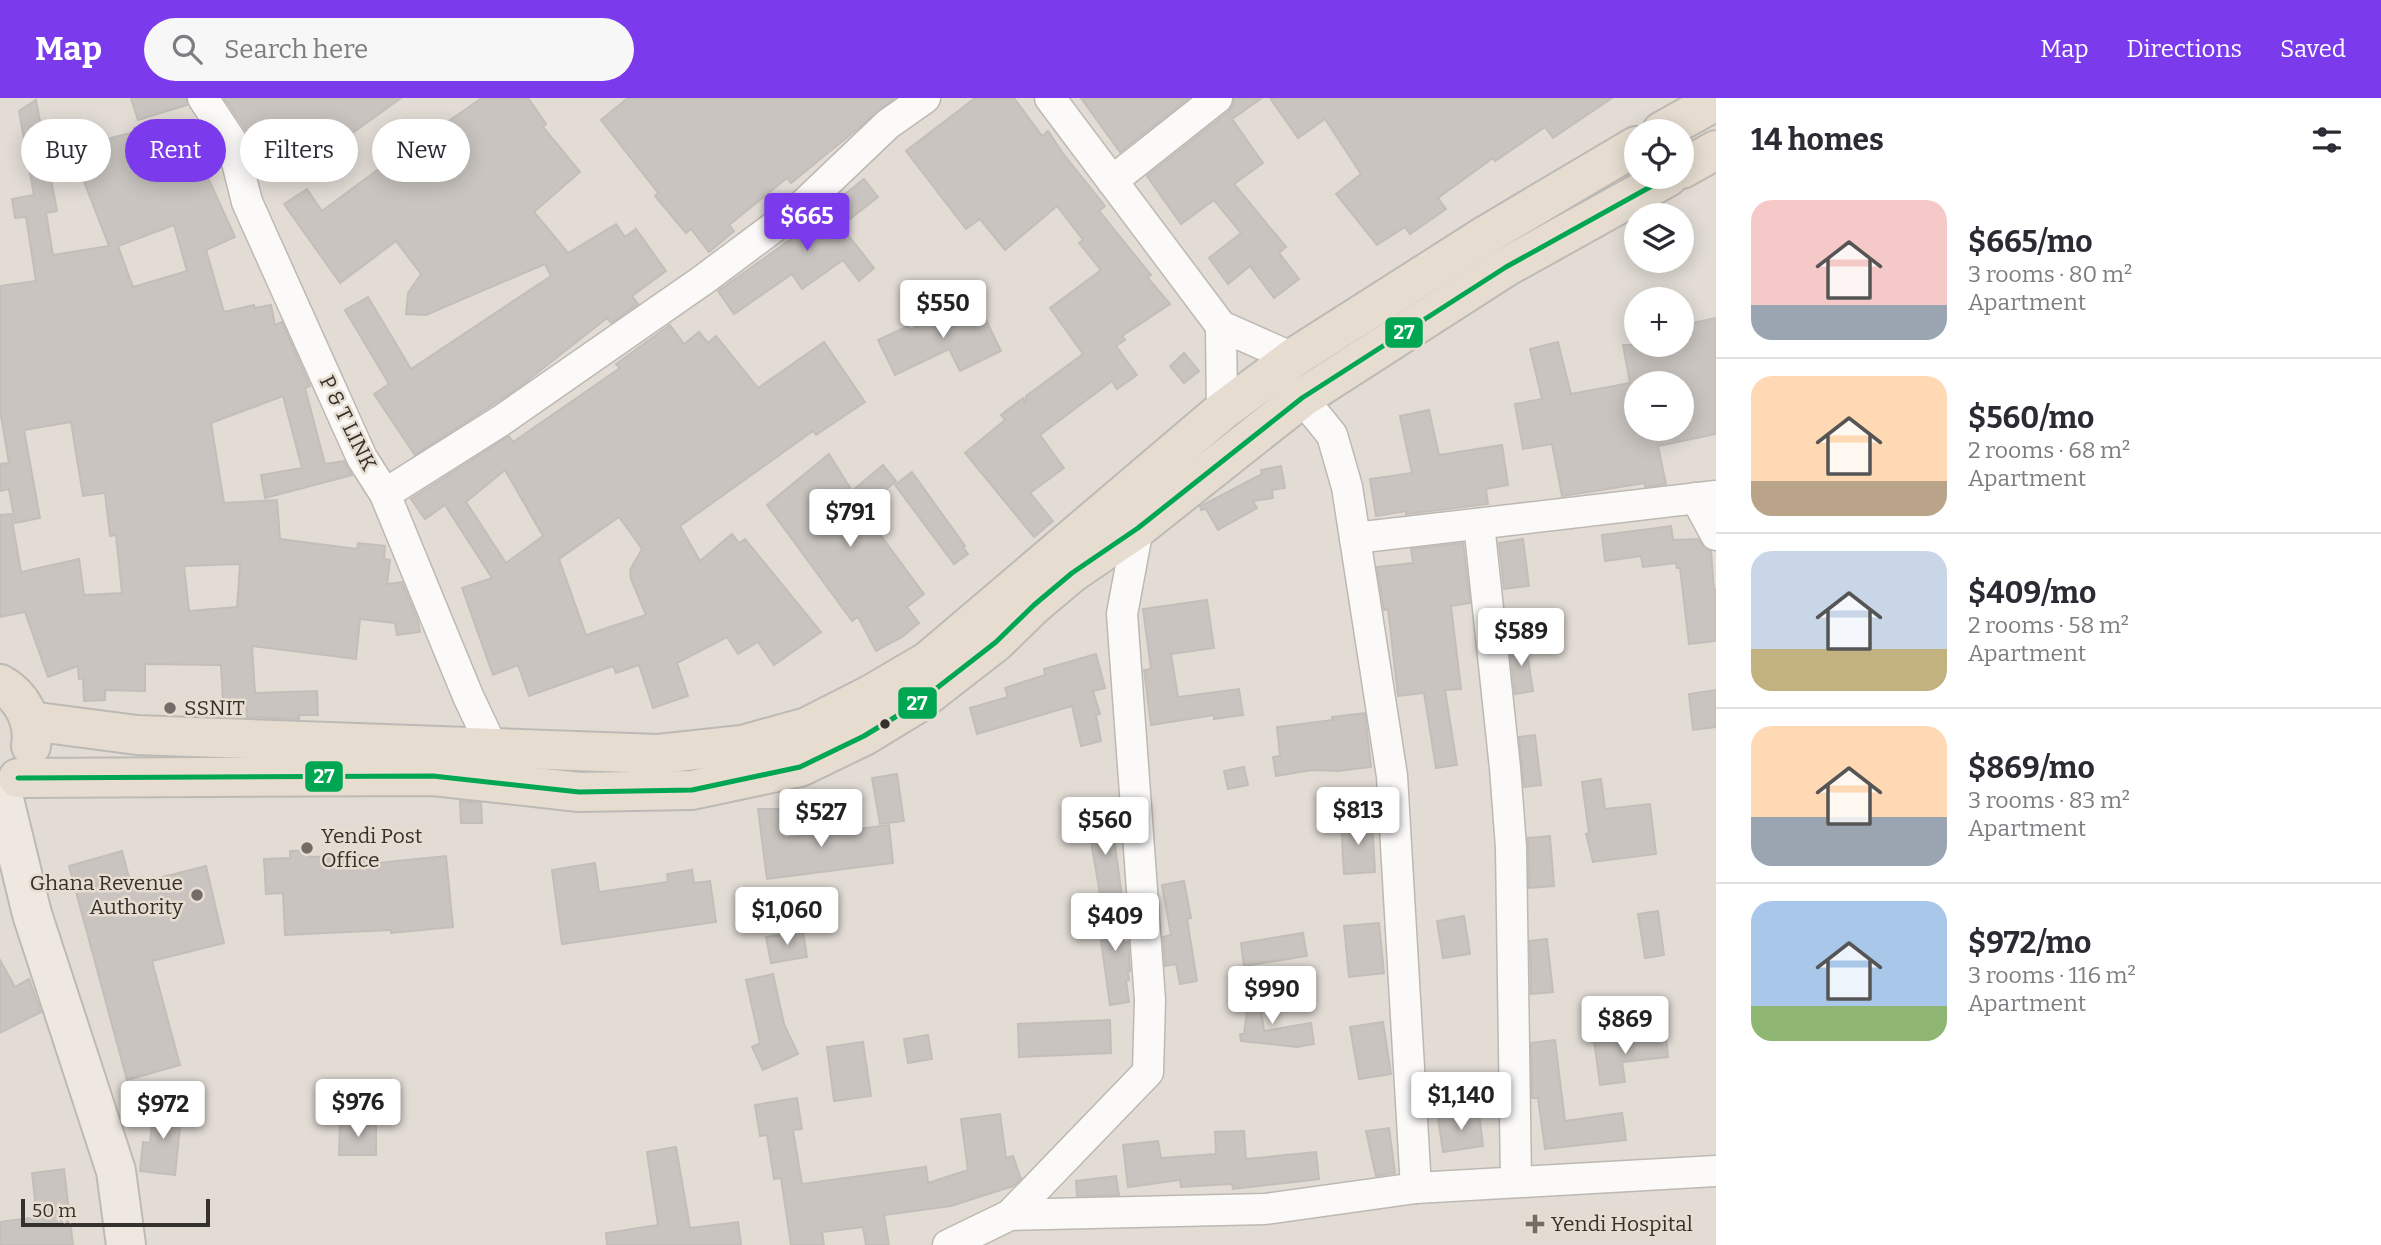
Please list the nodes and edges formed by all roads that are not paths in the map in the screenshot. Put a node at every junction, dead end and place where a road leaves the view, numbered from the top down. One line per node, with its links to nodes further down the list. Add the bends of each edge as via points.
1 (203, 98): 16 (street, P & T LINK, via 232,142 247,202 362,458)
2 (925, 98): 16 (street, via 888,124 802,206 703,280 502,420)
3 (1050, 98): 10 (street)
4 (1217, 98): 10 (street)
5 (1716, 101): 6 (highway)
6 (1684, 119)
7 (1716, 150): 9 (highway)
8 (1624, 153): 13 (highway)
9 (1694, 162)
10 (1112, 181): 12 (street)
11 (1646, 189): 14 (highway, via 1506,267)
12 (1221, 326): 13 (street); 15 (street)
13 (1287, 363): 14 (highway); 15 (highway)
14 (1302, 398): 19 (highway); 21 (street, via 1332,435)
15 (1222, 411): 24 (highway, via 928,661 807,727 742,745 658,754)
16 (385, 494): 24 (street, P & T LINK)
17 (1706, 497): 18 (street); 20 (street)
18 (1479, 524): 21 (street); 29 (street, via 1511,848)
19 (1139, 528): 25 (highway, via 1072,573 996,642 915,705 800,767 692,790 579,792 433,776); 31 (street, via 1122,614 1150,1000 1148,1072)
20 (1716, 535)
21 (1355, 538): 30 (street, via 1392,776)
22 (0, 684): 23 (highway, via 21,703)
23 (30, 721): 24 (highway, via 137,735); 25 (highway, via 28,761)
24 (493, 749)
25 (7, 787): 27 (main road)
26 (0, 870): 27 (main road)
27 (32, 914): 32 (main road, via 116,1171)
28 (1716, 1171): 29 (street)
29 (1516, 1181): 30 (street)
30 (1416, 1188): 31 (street, via 1265,1209)
31 (1010, 1215): 33 (street)
32 (126, 1245)
33 (948, 1245)

